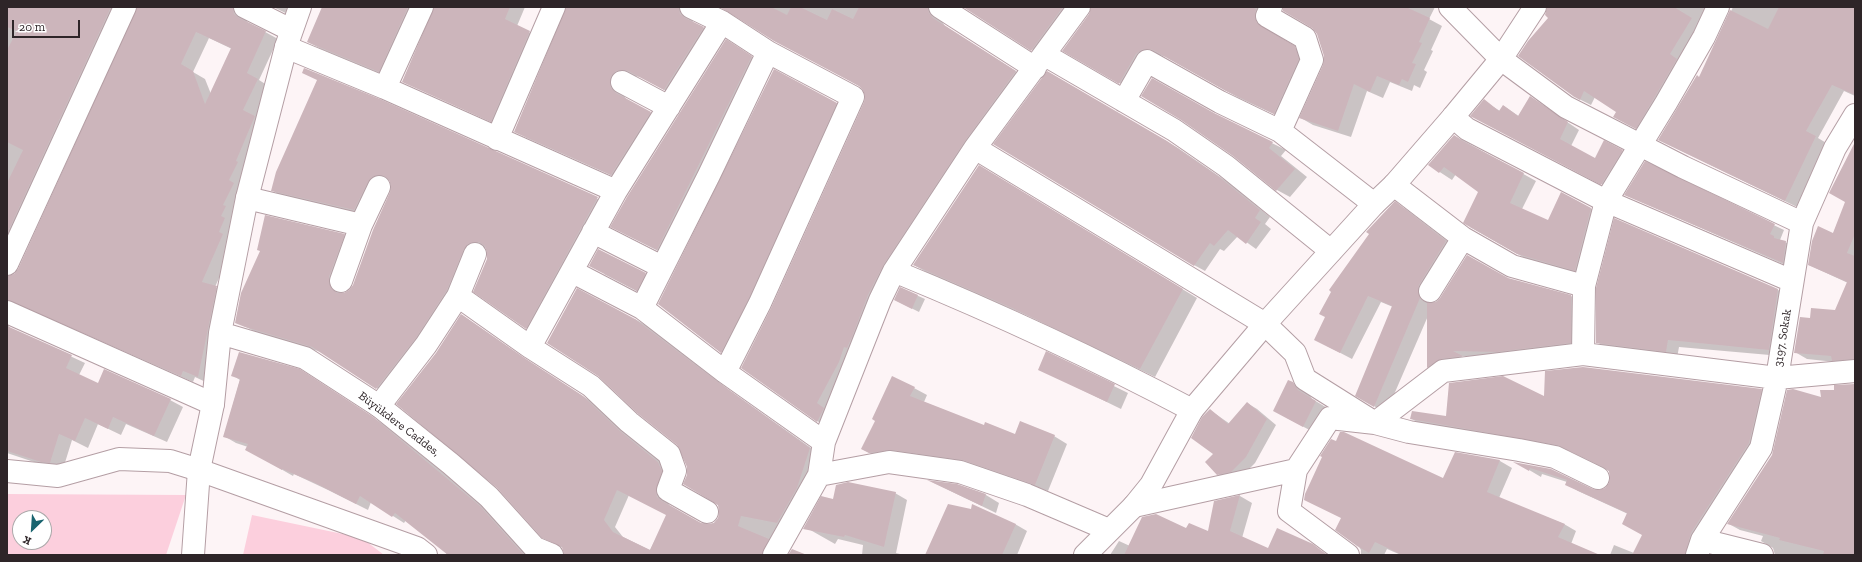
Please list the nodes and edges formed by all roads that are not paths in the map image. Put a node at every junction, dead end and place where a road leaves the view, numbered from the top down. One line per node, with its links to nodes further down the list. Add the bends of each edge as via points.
1 (125, 7): 40 (street)
2 (245, 7): 14 (street)
3 (300, 7): 14 (street)
4 (422, 7): 19 (street)
5 (554, 7): 25 (street)
6 (692, 7): 13 (street)
7 (940, 7): 17 (street)
8 (1079, 7): 17 (street)
9 (1270, 7): 24 (street, via 1267,16 1305,38 1312,60)
10 (1450, 7): 16 (street)
11 (1535, 7): 16 (street)
12 (1718, 7): 26 (street, via 1704,37)
13 (722, 22): 15 (street); 21 (street)
14 (288, 38): 19 (street); 31 (street)
15 (768, 52): 41 (street); 56 (street, via 852,97 760,303)
16 (1501, 59): 23 (street); 26 (street, via 1566,107)
17 (1040, 61): 20 (street); 27 (street)
18 (622, 82): 21 (street)
19 (385, 88): 25 (street)
20 (1124, 101): 24 (street, via 1147,61 1220,102); 38 (street, via 1174,130 1226,166)
21 (669, 107): 30 (street)
22 (1855, 115): 34 (street, 3197. Sokak, via 1835,148)
23 (1453, 117): 28 (street); 32 (street, via 1467,129)
24 (1280, 131): 33 (street)
25 (497, 139): 30 (street)
26 (1641, 146): 32 (street); 34 (street)
27 (975, 148): 42 (street); 51 (street)
28 (1394, 185): 33 (street); 37 (street)
29 (379, 187): 35 (street)
30 (616, 190): 36 (street)
31 (247, 198): 35 (street); 52 (street)
32 (1606, 201): 45 (street); 46 (street)
33 (1374, 204): 38 (street)
34 (1802, 223): 45 (street, 3197. Sokak)
35 (361, 225): 44 (street)
36 (593, 232): 41 (street); 43 (street)
37 (1463, 238): 46 (street, via 1512,266); 47 (street)
38 (1331, 251): 51 (street)
39 (475, 254): 48 (street)
40 (7, 264)
41 (662, 267): 49 (street)
42 (894, 271): 60 (street, via 996,313); 62 (street)
43 (573, 272): 49 (street); 53 (street)
44 (341, 281)
45 (1792, 281): 57 (street, 3197. Sokak)
46 (1584, 286): 54 (street)
47 (1430, 291)
48 (458, 296): 53 (street); 59 (street, via 426,345)
49 (642, 308): 56 (street)
50 (7, 312): 58 (street)
51 (1265, 324): 60 (street); 61 (street, via 1295,354 1305,379)
52 (220, 333): 58 (street); 59 (street, Büyükdere Caddes,, via 305,358)
53 (530, 347): 69 (street, via 591,386 629,422 669,454 676,471 668,490)
54 (1583, 354): 57 (street); 61 (street, via 1443,371)
55 (1855, 371): 57 (street)
56 (725, 372): 62 (street)
57 (1776, 378): 71 (street, 3197. Sokak, via 1761,448)
58 (213, 404): 63 (street)
59 (379, 406): 74 (street, Büyükdere Caddes,, via 489,497 535,548)
60 (1192, 410): 68 (street, via 1151,485)
61 (1375, 422): 64 (street, via 1330,418); 67 (street, via 1409,432 1555,457)
62 (824, 442): 66 (street)
63 (199, 470): 65 (street, via 170,461 119,459 58,476); 72 (street); 73 (street, via 417,548)
64 (1296, 470): 68 (street); 77 (street, via 1289,511)
65 (7, 471)
66 (819, 475): 70 (street, via 889,462 960,472 1027,495); 75 (street)
67 (1598, 478)
68 (1134, 506): 70 (street)
69 (707, 512)
70 (1109, 530): 76 (street)
71 (1700, 548): 78 (street)
72 (193, 555)
73 (426, 555)
74 (552, 555)
75 (774, 555)
76 (1085, 555)
77 (1348, 555)
78 (1762, 555)

